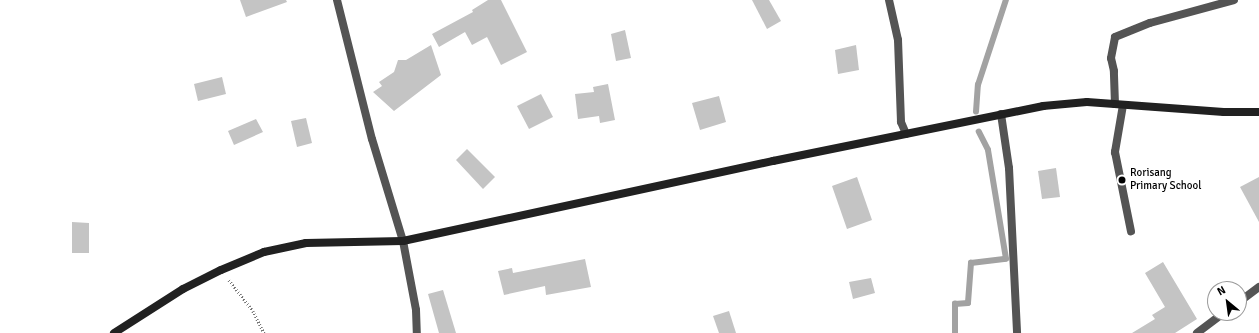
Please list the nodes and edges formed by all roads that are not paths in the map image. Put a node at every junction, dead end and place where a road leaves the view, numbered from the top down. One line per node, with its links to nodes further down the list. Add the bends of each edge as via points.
1 (337, 0): 9 (street, via 372,139)
2 (889, 0): 7 (street, via 898,40 901,122)
3 (1234, 0): 4 (street, via 1150,23 1115,37 1110,58)
4 (1119, 104): 5 (street); 6 (street, via 1087,102 1043,106); 8 (street, via 1115,152)
5 (1259, 112)
6 (1001, 114): 7 (street); 15 (street, via 1009,168)
7 (906, 134): 9 (street)
8 (1131, 231)
9 (403, 241): 13 (street, via 306,243 264,252 183,288); 14 (street, via 416,310)
10 (1259, 287): 11 (street)
11 (1247, 296)
12 (1213, 321): 16 (street)
13 (114, 333)
14 (417, 333)
15 (1017, 333)
16 (1197, 333)

